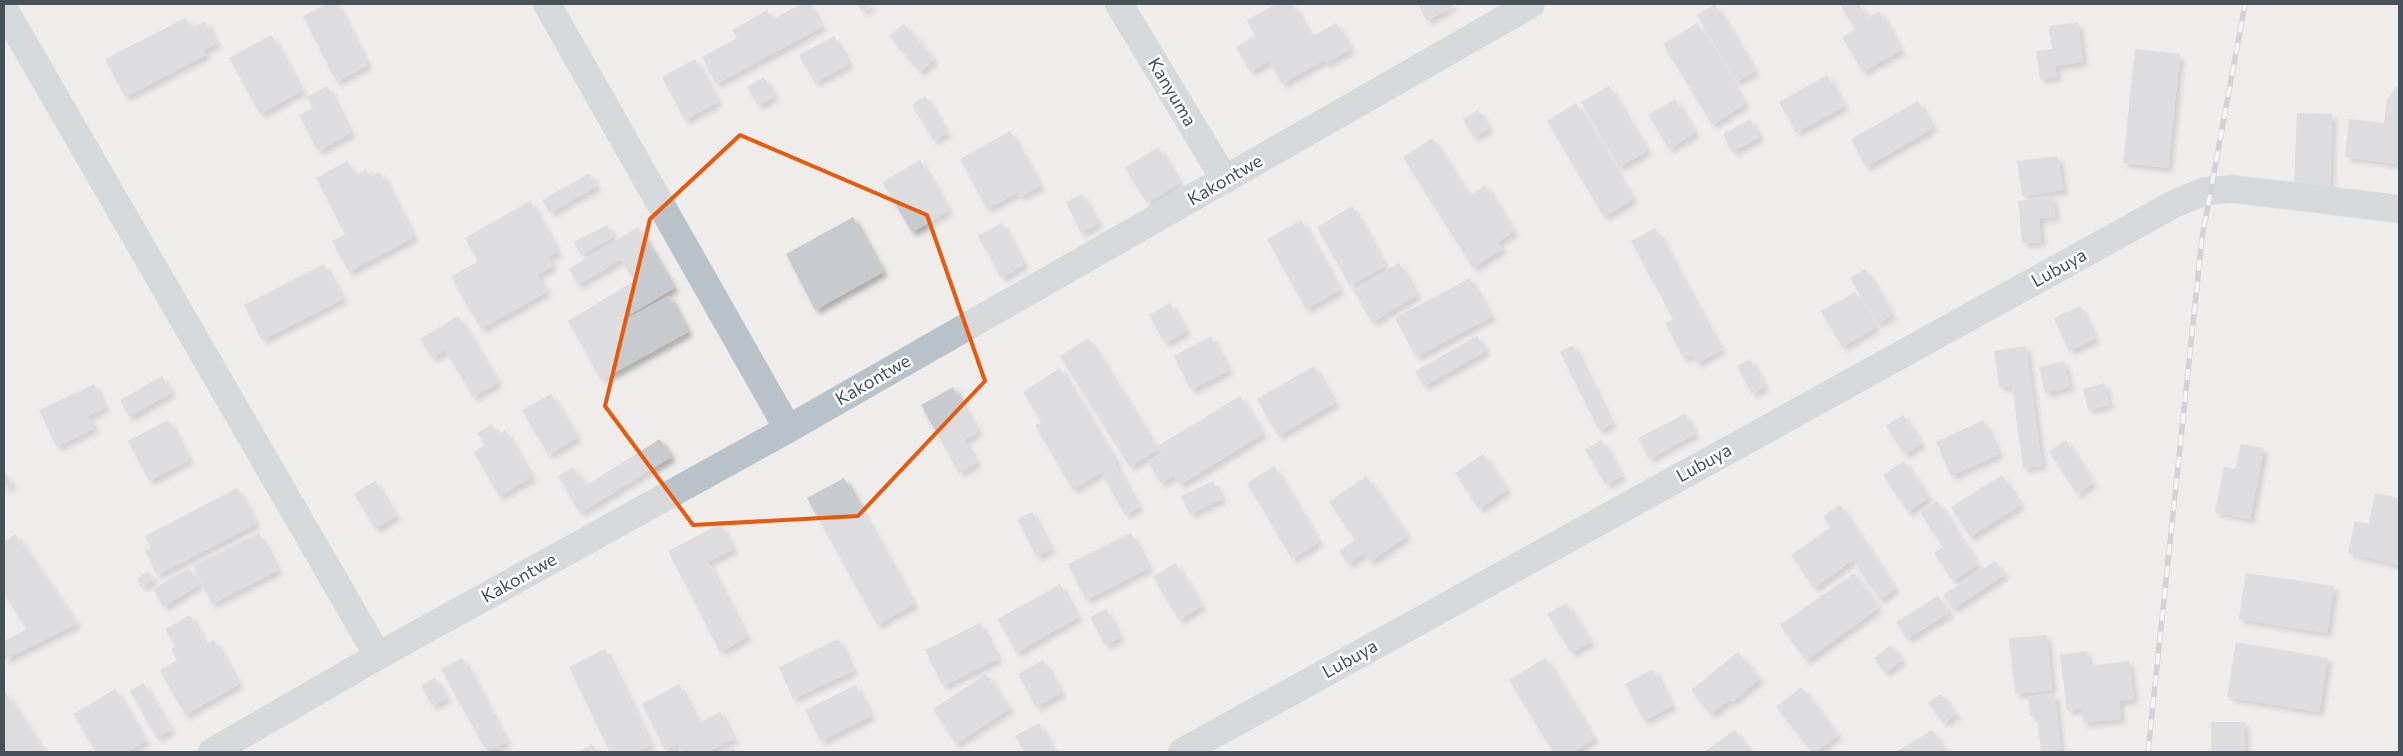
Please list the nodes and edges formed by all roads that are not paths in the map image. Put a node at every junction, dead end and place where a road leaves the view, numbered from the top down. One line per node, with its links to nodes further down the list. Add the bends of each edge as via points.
1 (547, 4): 7 (street)
2 (1119, 4): 5 (street, Kanyuma)
3 (1531, 4): 5 (street, Kakontwe)
4 (4, 9): 8 (street)
5 (1225, 180): 7 (street, Kakontwe)
6 (2399, 209): 9 (street, Lubuya, via 2232,189 2205,191 2174,204)
7 (788, 429): 8 (street, Kakontwe)
8 (378, 656): 10 (street, Kakontwe)
9 (1219, 743): 11 (street, Lubuya)
10 (212, 752)
11 (1182, 752)

